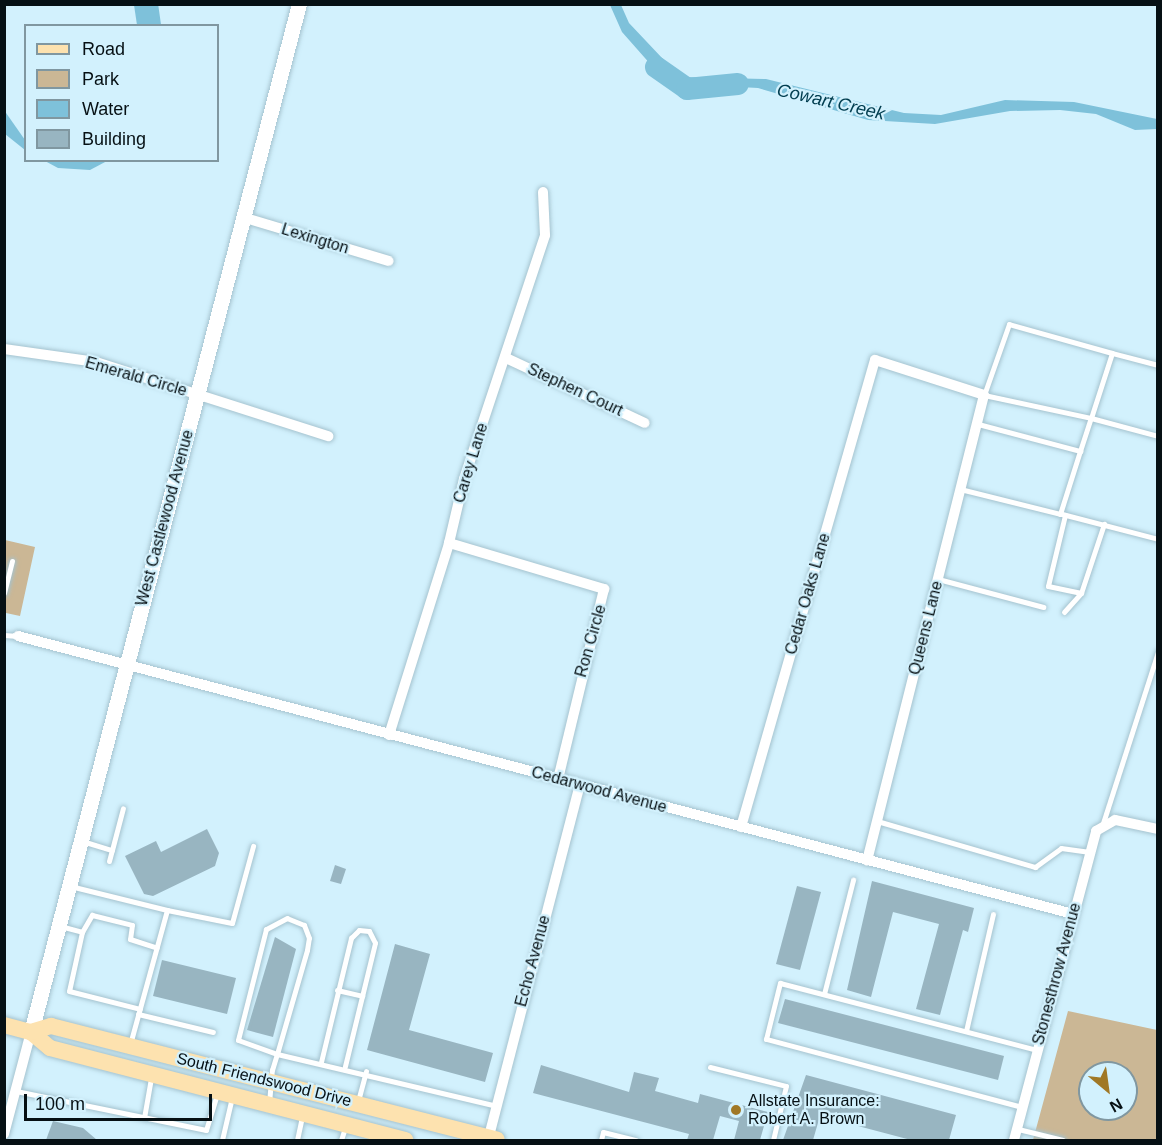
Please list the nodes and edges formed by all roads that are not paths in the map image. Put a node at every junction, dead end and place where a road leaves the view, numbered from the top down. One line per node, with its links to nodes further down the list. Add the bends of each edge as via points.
1 (298, 4): 3 (street, West Castlewood Avenue)
2 (543, 192): 7 (street, Carey Lane, via 545,236)
3 (242, 217): 4 (street, Lexington); 9 (street, West Castlewood Avenue)
4 (388, 261)
5 (4, 349): 9 (street, Emerald Circle, via 96,362)
6 (1112, 353): 8 (lane); 10 (lane, via 1009,324); 11 (lane)
7 (506, 358): 12 (street, Stephen Court); 21 (street, Carey Lane, via 464,479)
8 (1158, 365)
9 (197, 394): 14 (street, Emerald Circle); 31 (street, West Castlewood Avenue)
10 (984, 395): 11 (lane); 13 (street, Queens Lane); 38 (street, Cedar Oaks Lane, via 875,360)
11 (1091, 418): 15 (lane); 16 (lane)
12 (645, 423)
13 (976, 424): 16 (lane); 17 (street, Queens Lane)
14 (328, 436)
15 (1158, 436)
16 (1080, 451): 18 (lane)
17 (960, 489): 18 (lane); 23 (street, Queens Lane)
18 (1063, 514): 19 (lane); 25 (lane, via 1048,586)
19 (1104, 524): 20 (lane); 25 (lane)
20 (1158, 539)
21 (450, 543): 32 (street, Carey Lane); 33 (street, Ron Circle, via 604,590)
22 (12, 561): 24 (lane)
23 (938, 579): 26 (lane); 36 (street, Queens Lane)
24 (4, 593)
25 (1081, 593): 27 (lane)
26 (1043, 607)
27 (1064, 612)
28 (4, 635): 29 (lane)
29 (18, 636): 31 (street, Cedarwood Avenue)
30 (1158, 652): 37 (lane)
31 (126, 665): 32 (street, Cedarwood Avenue); 40 (street, West Castlewood Avenue)
32 (389, 735): 33 (street, Cedarwood Avenue)
33 (558, 779): 34 (street, Cedarwood Avenue)
34 (580, 785): 38 (street, Cedarwood Avenue); 75 (street, Echo Avenue)
35 (123, 808): 42 (lane)
36 (877, 821): 43 (lane, via 1035,867 1061,848); 45 (street, Queens Lane)
37 (1103, 823): 39 (street, via 1115,820); 43 (street, Stonesthrow Avenue)
38 (741, 827): 45 (street, Cedarwood Avenue)
39 (1158, 829)
40 (80, 841): 42 (lane); 47 (street, West Castlewood Avenue)
41 (253, 846): 48 (lane, via 232,923)
42 (112, 850): 44 (lane)
43 (1090, 852): 50 (street, Stonesthrow Avenue)
44 (109, 861)
45 (867, 861): 50 (street, Cedarwood Avenue)
46 (853, 880): 55 (lane)
47 (69, 885): 48 (lane); 51 (street, West Castlewood Avenue)
48 (167, 910): 53 (lane)
49 (993, 914): 59 (lane)
50 (1072, 914): 63 (street, Stonesthrow Avenue)
51 (58, 925): 52 (lane); 60 (street, West Castlewood Avenue)
52 (82, 932): 53 (lane, via 92,915 132,925 130,939); 57 (lane, via 69,991)
53 (157, 948): 57 (lane)
54 (337, 990): 56 (lane); 56 (lane, via 351,938 359,930 369,931 375,943); 65 (lane)
55 (824, 994): 59 (lane); 76 (lane, via 780,983 766,1039)
56 (362, 996): 66 (lane)
57 (139, 1012): 61 (lane); 62 (lane)
58 (4, 1025): 60 (main road, South Friendswood Drive)
59 (966, 1031): 63 (lane)
60 (31, 1032): 62 (main road, South Friendswood Drive, via 51,1026); 69 (main road, South Friendswood Drive, via 50,1048); 71 (street)
61 (213, 1032)
62 (130, 1046): 70 (main road, South Friendswood Drive)
63 (1038, 1050): 76 (street, Stonesthrow Avenue)
64 (277, 1054): 64 (lane, via 309,938 304,925 287,918 266,929 238,1040); 65 (lane); 70 (lane)
65 (321, 1062): 66 (lane)
66 (345, 1066): 68 (lane)
67 (710, 1067): 88 (lane, via 786,1086)
68 (366, 1071): 73 (lane); 75 (lane)
69 (152, 1074): 72 (main road, South Friendswood Drive); 78 (lane)
70 (270, 1082): 73 (main road, South Friendswood Drive); 74 (lane)
71 (16, 1091): 78 (lane); 81 (street)
72 (225, 1093): 74 (main road, South Friendswood Drive); 78 (lane, via 206,1130); 82 (lane)
73 (357, 1104): 85 (main road, South Friendswood Drive)
74 (269, 1105): 77 (main road, South Friendswood Drive)
75 (496, 1106): 85 (street, Echo Avenue)
76 (1023, 1107): 79 (street, Stonesthrow Avenue)
77 (302, 1114): 80 (main road, South Friendswood Drive); 83 (lane)
78 (144, 1118)
79 (1017, 1129): 89 (street, Stonesthrow Avenue); 90 (lane)
80 (344, 1133): 84 (main road, South Friendswood Drive)
81 (4, 1134)
82 (222, 1140)
83 (297, 1140)
84 (405, 1140)
85 (491, 1140)
86 (601, 1140): 87 (lane, via 603,1132)
87 (636, 1140)
88 (773, 1140)
89 (1014, 1140)
90 (1063, 1140)

